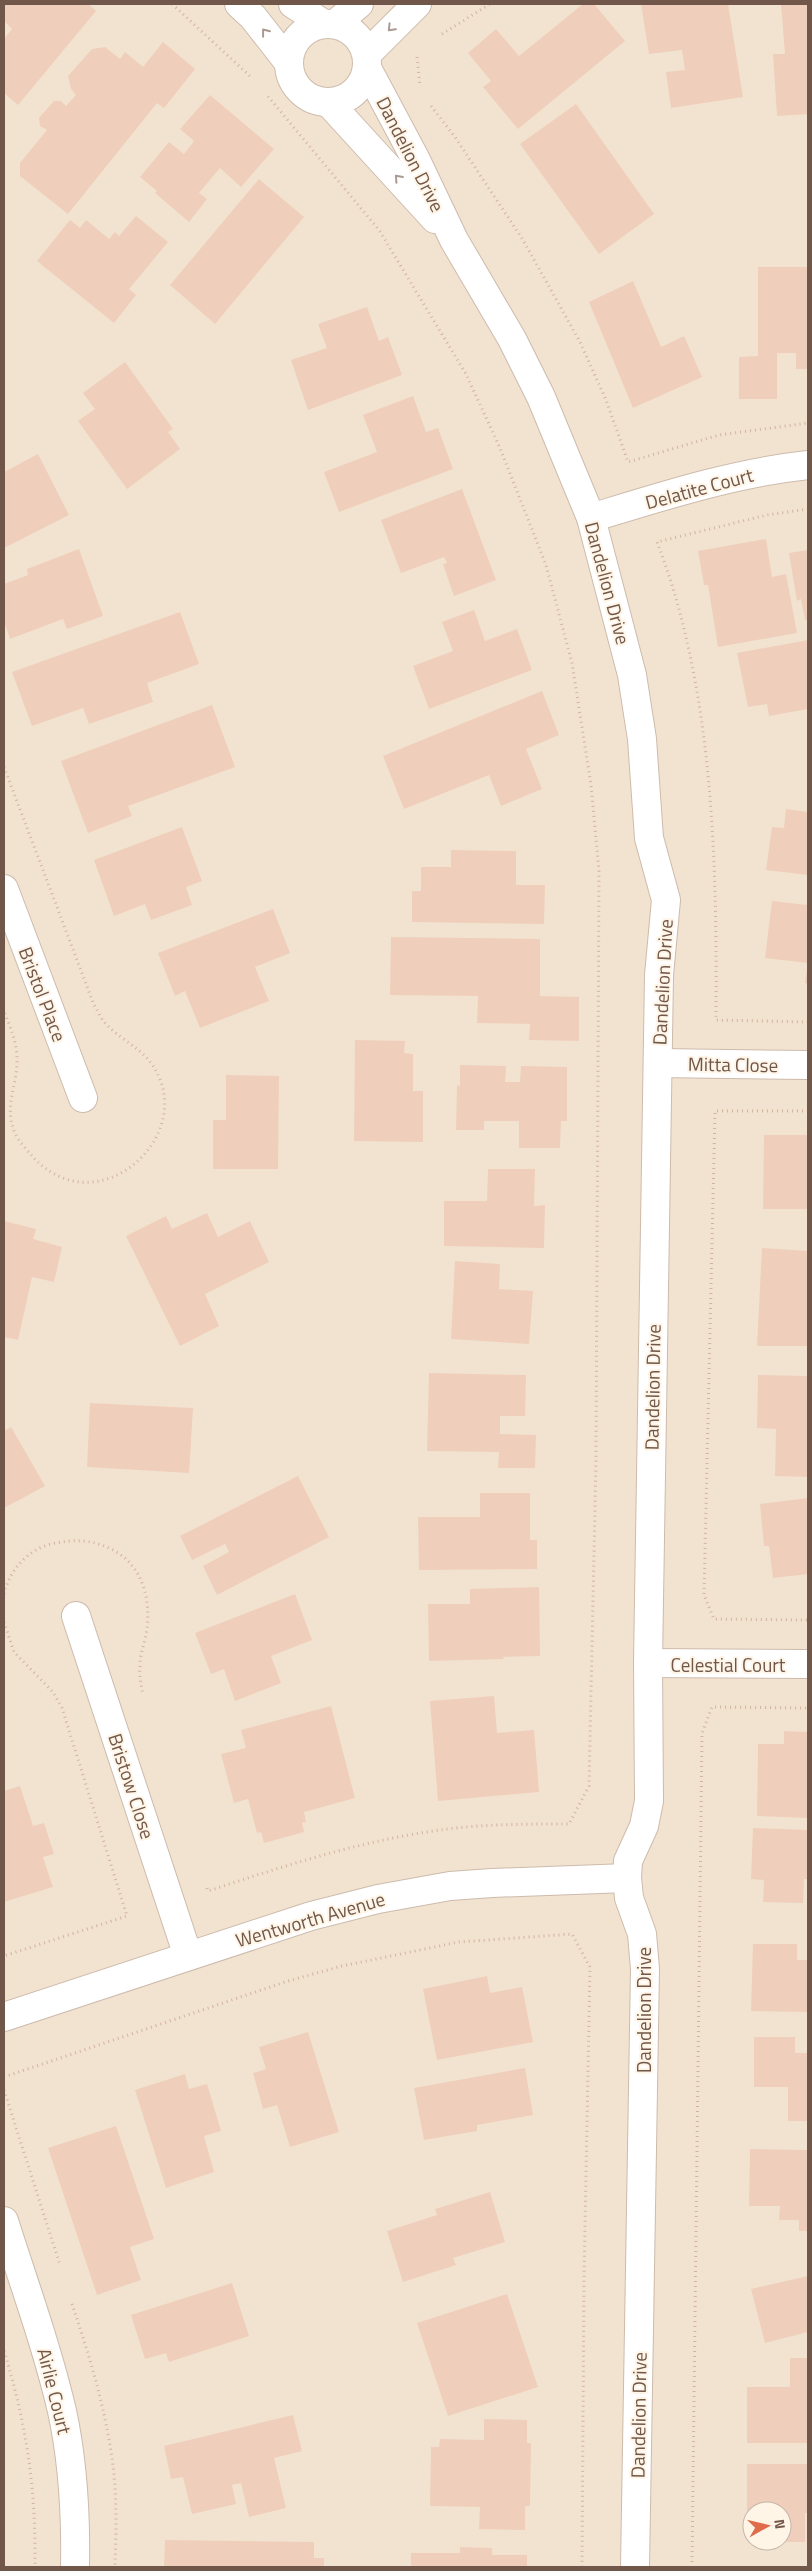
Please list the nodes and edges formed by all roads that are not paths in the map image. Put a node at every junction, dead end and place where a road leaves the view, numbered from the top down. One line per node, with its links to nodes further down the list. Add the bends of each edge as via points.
1 (239, 4): 7 (street, one-way to 1)
2 (293, 4): 5 (street)
3 (359, 4): 5 (street)
4 (417, 4): 6 (street, one-way to 6)
5 (330, 24): 6 (street, via 346,28 355,35); 7 (street, via 312,27 302,34 290,52)
6 (367, 61): 8 (street, via 359,88 350,96); 9 (street, Dandelion Drive)
7 (289, 63): 8 (street, via 294,81 306,96)
8 (329, 103): 9 (street, Dandelion Drive, one-way to 8)
9 (454, 240): 11 (street, Dandelion Drive, via 512,339 541,397)
10 (808, 465): 11 (street, Delatite Court, via 704,484)
11 (592, 518): 13 (street, Dandelion Drive, via 632,675 642,739 649,838 666,900 659,975)
12 (4, 889): 15 (street, Bristol Place)
13 (658, 1063): 14 (street, Mitta Close); 17 (street, Dandelion Drive)
14 (808, 1065)
15 (83, 1098)
16 (76, 1616): 20 (street, Bristow Close)
17 (648, 1663): 18 (street, Celestial Court); 19 (street, Dandelion Drive, via 648,1801 644,1826 628,1861)
18 (808, 1664)
19 (626, 1878): 20 (street, Wentworth Avenue, via 492,1882 409,1892 319,1914); 24 (street, Dandelion Drive, via 629,1898 642,1934 645,1969)
20 (188, 1956): 21 (street, Wentworth Avenue)
21 (4, 2017)
22 (4, 2221): 23 (street, Airlie Court, via 50,2364 62,2413 76,2528)
23 (75, 2567)
24 (635, 2567)

